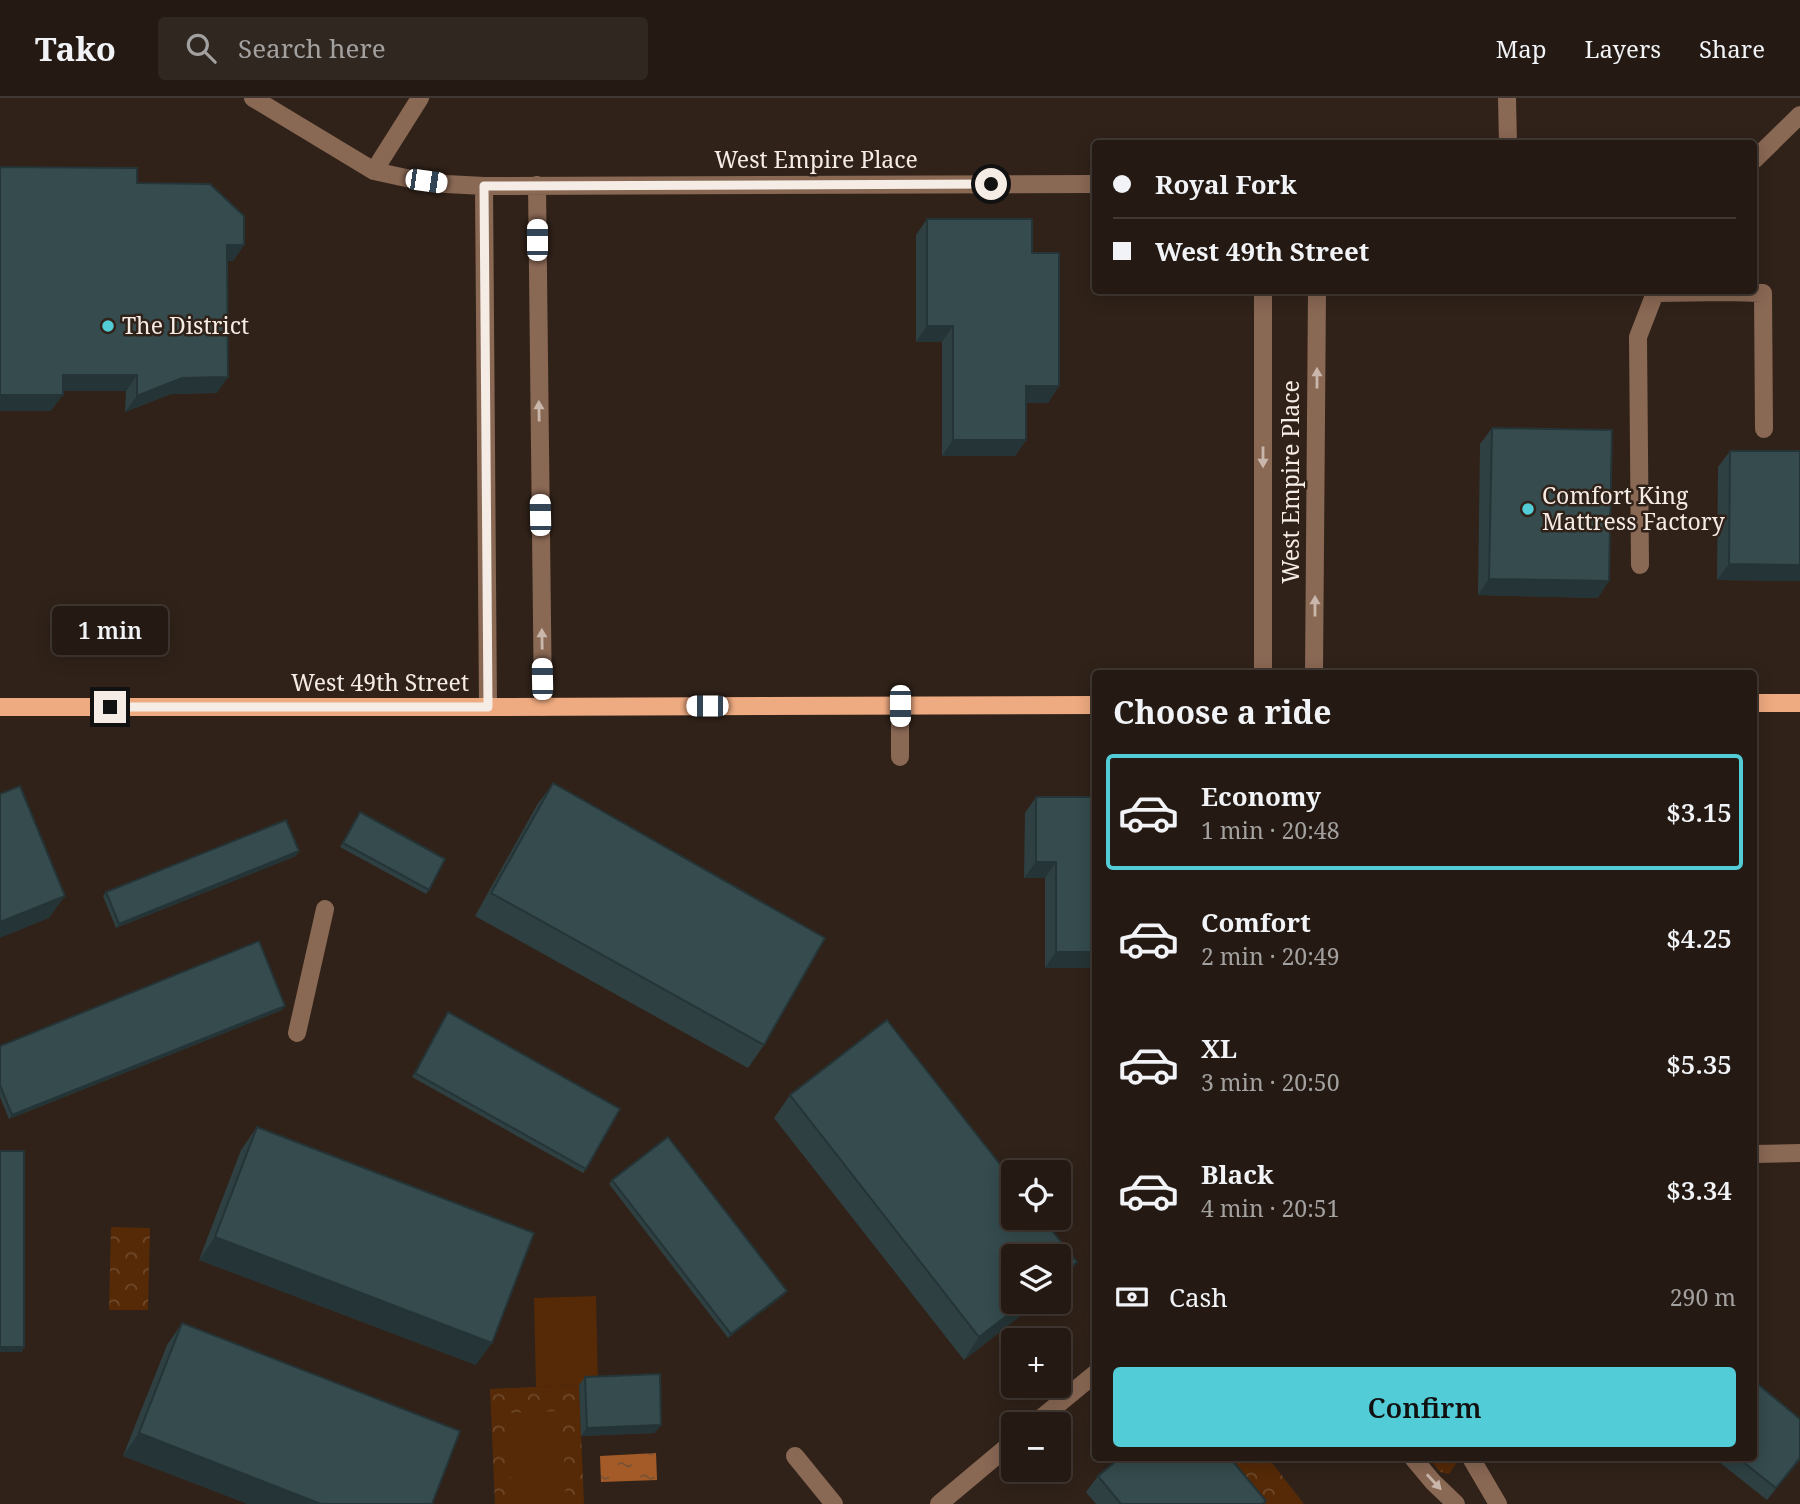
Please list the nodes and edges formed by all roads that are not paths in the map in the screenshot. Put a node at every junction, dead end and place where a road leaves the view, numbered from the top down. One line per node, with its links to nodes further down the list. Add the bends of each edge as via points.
1 (253, 98): 7 (street, West Empire Place)
2 (421, 98): 7 (street)
3 (1507, 98): 5 (street)
4 (1800, 116): 6 (street)
5 (1508, 140)
6 (1757, 157)
7 (374, 171): 9 (street, West Empire Place)
8 (1092, 184): 10 (street, West Empire Place)
9 (484, 186): 10 (street, West Empire Place); 24 (street)
10 (537, 186): 25 (street, one-way to 10)
11 (1757, 293): 15 (street, via 1763,293)
12 (1263, 294): 17 (street, West Empire Place, one-way to 17)
13 (1317, 294): 18 (street, West Empire Place, one-way to 13)
14 (1655, 294): 16 (street, via 1638,337)
15 (1764, 429)
16 (1640, 565)
17 (1263, 670)
18 (1314, 670)
19 (1800, 703): 20 (main road)
20 (1757, 704)
21 (1092, 705): 23 (main road, West 49th Street)
22 (0, 706): 24 (main road, West 49th Street)
23 (900, 706): 25 (main road, West 49th Street); 26 (street)
24 (488, 707): 25 (main road, West 49th Street)
25 (542, 707)
26 (900, 757)
27 (325, 909): 28 (street)
28 (297, 1033)
29 (1800, 1153): 30 (street)
30 (1757, 1154)
31 (1092, 1376): 32 (street)
32 (1049, 1412)
33 (1001, 1452): 38 (street)
34 (795, 1456): 37 (street)
35 (1416, 1461): 39 (street, one-way to 39)
36 (1473, 1461): 40 (street)
37 (834, 1504)
38 (939, 1504)
39 (1456, 1504)
40 (1498, 1504)

